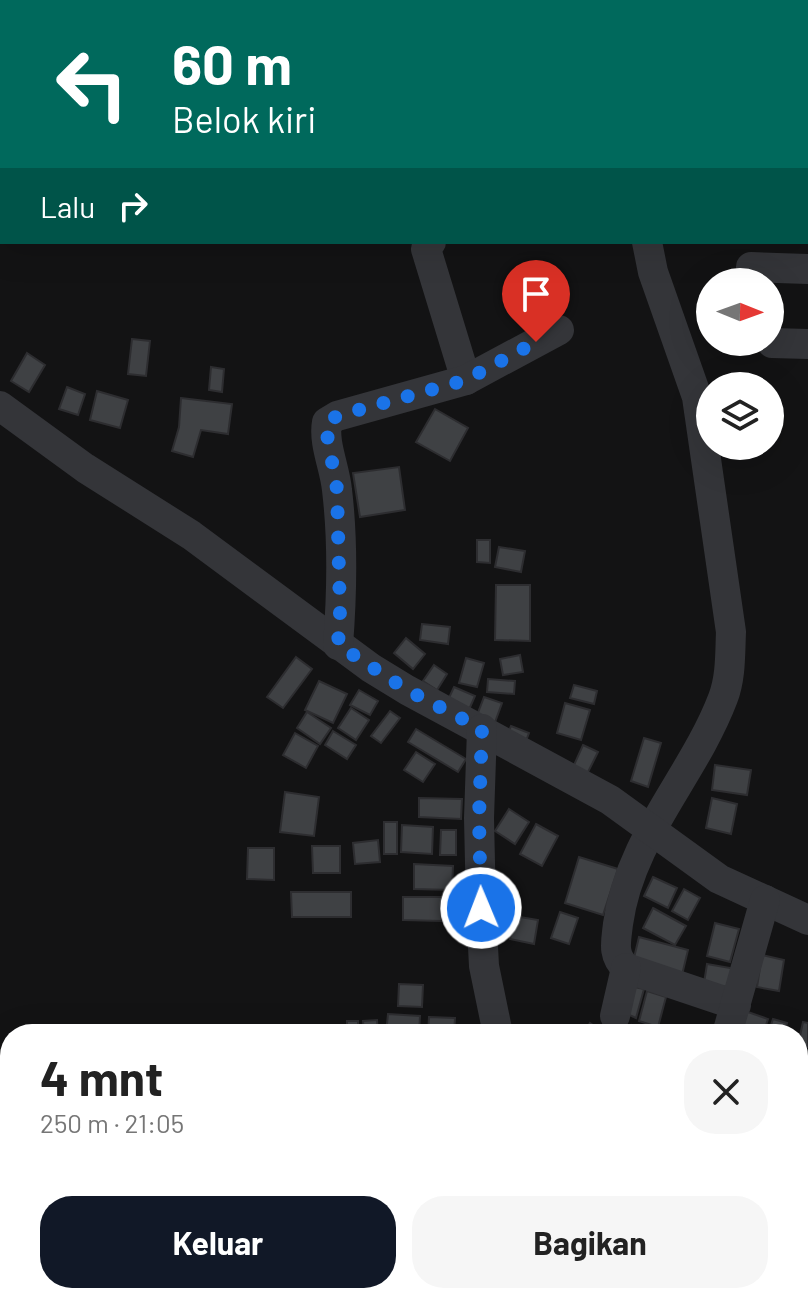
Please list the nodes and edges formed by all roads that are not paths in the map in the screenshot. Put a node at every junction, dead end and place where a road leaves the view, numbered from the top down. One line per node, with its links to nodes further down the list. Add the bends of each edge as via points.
1 (430, 244): 8 (street, via 426,249)
2 (647, 244): 12 (street, via 697,397 731,632 724,697)
3 (751, 267): 4 (street)
4 (808, 269)
5 (559, 330): 8 (street)
6 (784, 343): 7 (street)
7 (808, 344)
8 (466, 380): 10 (street, via 327,422 338,505)
9 (0, 406): 10 (street, via 191,535)
10 (338, 645): 11 (street, via 407,690)
11 (482, 729): 12 (street, via 610,800); 18 (street, via 481,908 484,966)
12 (650, 829): 13 (street, via 719,879); 15 (street, via 621,899 615,949)
13 (765, 900): 14 (street); 16 (street)
14 (808, 920)
15 (626, 968): 16 (street); 17 (street)
16 (736, 1005): 19 (street)
17 (615, 1016)
18 (496, 1024)
19 (730, 1024)

